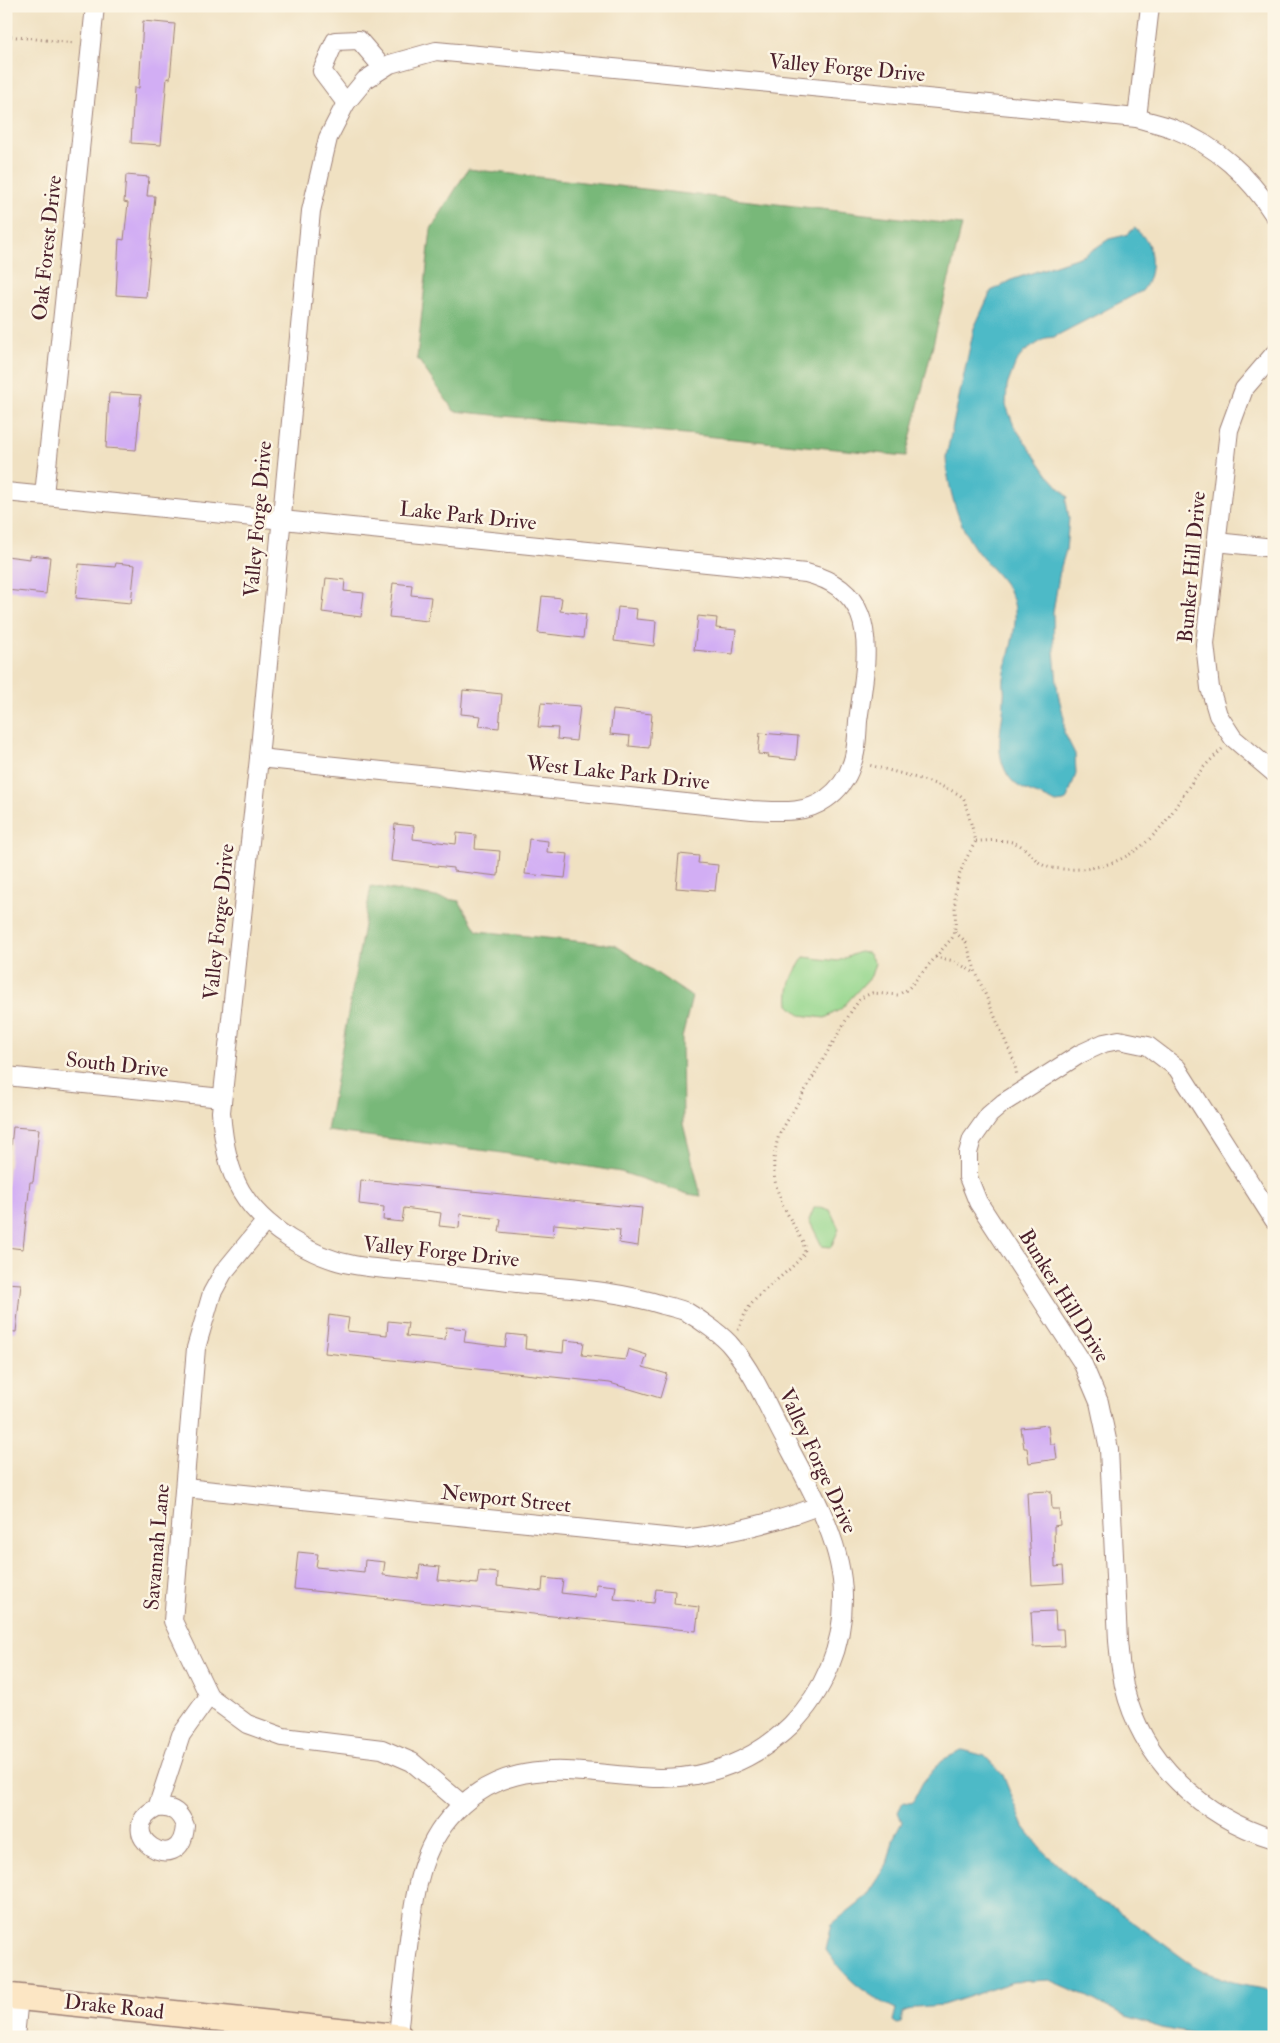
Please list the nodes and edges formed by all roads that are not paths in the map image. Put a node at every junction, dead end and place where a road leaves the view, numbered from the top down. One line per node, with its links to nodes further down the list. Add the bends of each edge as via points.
1 (95, 6): 9 (street, Oak Forest Drive)
2 (1150, 6): 5 (street)
3 (382, 68): 4 (street, Valley Forge Drive, via 365,80); 4 (street, via 359,40 334,41 322,71); 5 (street, Valley Forge Drive, via 436,51)
4 (346, 103): 10 (street, Valley Forge Drive, via 328,138 311,211)
5 (1137, 118): 6 (street, Valley Forge Drive, via 1174,129 1218,152 1261,194)
6 (1274, 215)
7 (1274, 354): 11 (street, Bunker Hill Drive, via 1244,389 1229,430)
8 (6, 492): 9 (street, Lake Park Drive)
9 (44, 495): 10 (street, Lake Park Drive)
10 (281, 520): 13 (street, Lake Park Drive, via 806,573 833,583 854,603 864,628); 14 (street, Valley Forge Drive)
11 (1216, 542): 12 (street); 15 (street, Bunker Hill Drive, via 1205,644 1210,688 1218,715 1233,738)
12 (1274, 548)
13 (864, 663): 14 (street, West Lake Park Drive, via 853,760 846,778 826,799 801,810 752,810)
14 (259, 758): 17 (street, Valley Forge Drive)
15 (1274, 773)
16 (6, 1076): 17 (street, South Drive)
17 (222, 1098): 19 (street, Valley Forge Drive, via 222,1131 228,1160 240,1191)
18 (1274, 1220): 25 (street, Bunker Hill Drive, via 1177,1068 1148,1046 1120,1040 1080,1054 1003,1103 981,1125 968,1153 968,1177 978,1202 1082,1362 1098,1402 1109,1449 1118,1641 1124,1686 1140,1729 1160,1762 1196,1800 1221,1817)
19 (265, 1222): 20 (street, Savannah Lane, via 223,1273 212,1293 196,1348); 21 (street, Valley Forge Drive, via 302,1247 351,1265 623,1294 686,1312 730,1343 754,1378)
20 (185, 1488): 21 (street, Newport Street, via 684,1539 724,1534); 22 (street, Savannah Lane, via 173,1621)
21 (818, 1506): 23 (street, Valley Forge Drive, via 840,1568 841,1629 820,1687 802,1713 778,1737 737,1763 702,1774 656,1778 585,1770 540,1771 503,1780)
22 (209, 1696): 23 (street, Savannah Lane, via 248,1724 283,1736 382,1749 412,1762); 24 (street, via 180,1735)
23 (462, 1804): 28 (street, Valley Forge Drive, via 434,1838 422,1865 415,1894)
24 (156, 1808)
25 (1274, 1839)
26 (13, 1997): 27 (street); 28 (street, Drake Road)
27 (15, 2037)
28 (399, 2037)

